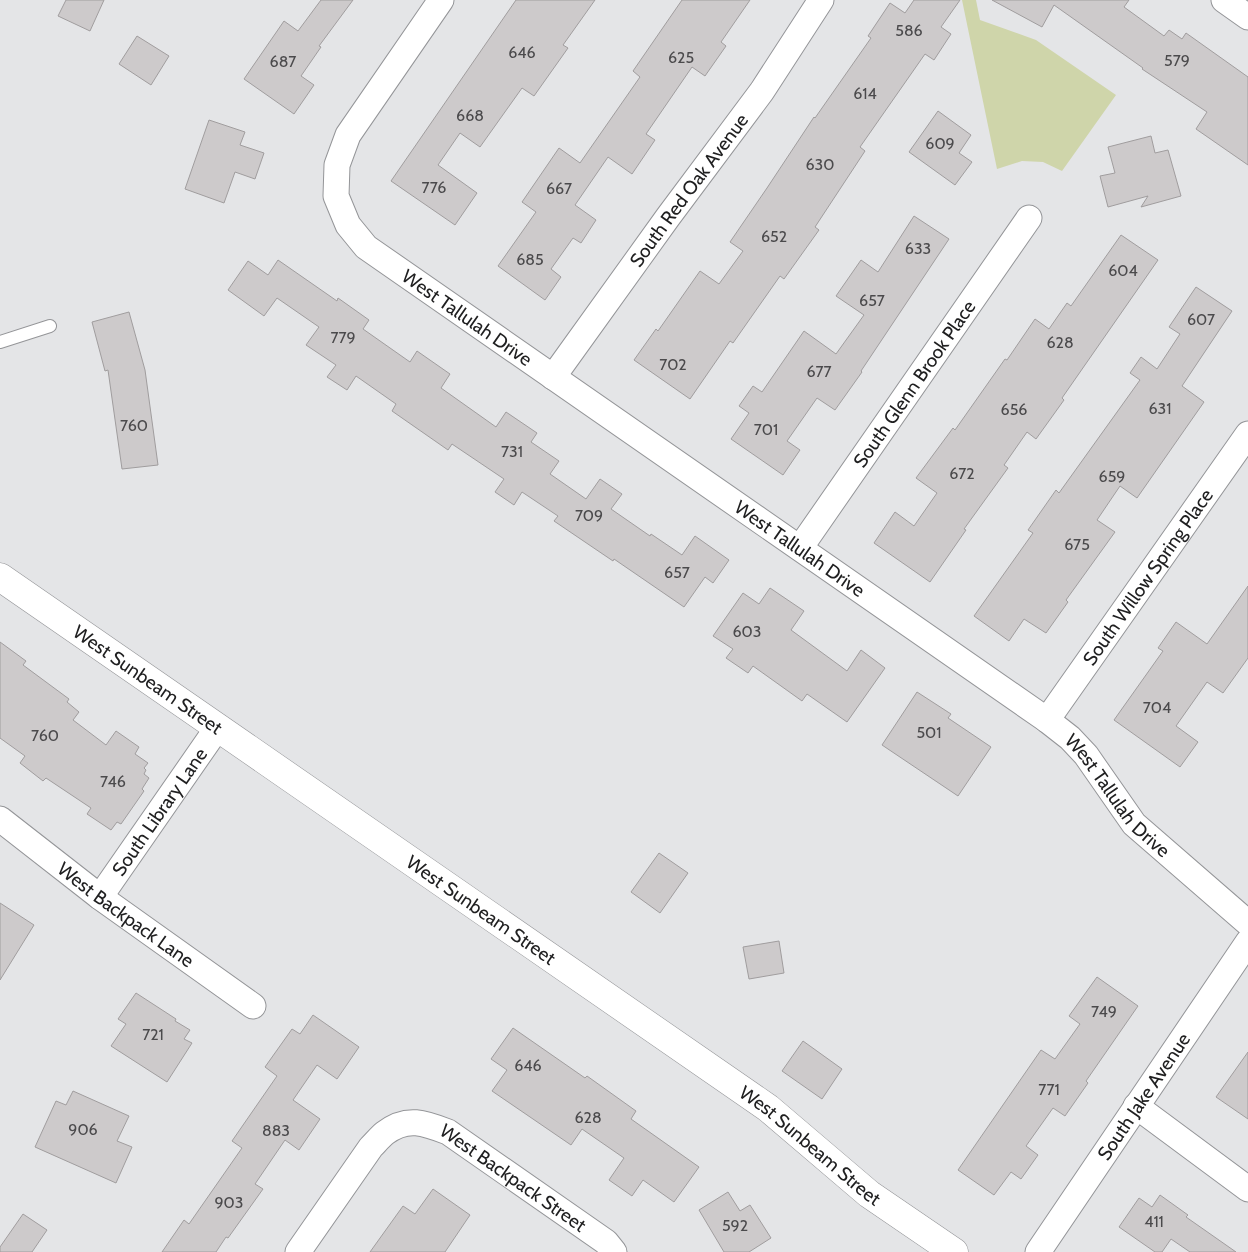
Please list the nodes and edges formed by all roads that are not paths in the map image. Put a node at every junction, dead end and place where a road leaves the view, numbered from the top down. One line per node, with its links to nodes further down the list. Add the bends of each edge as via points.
1 (441, 0): 8 (street, West Tallulah Drive, via 348,135 337,165 336,196 348,225 366,247)
2 (821, 0): 8 (street, South Red Oak Avenue, via 762,91)
3 (1224, 0): 4 (street)
4 (1248, 17)
5 (1029, 218): 10 (street, South Glenn Brook Place)
6 (50, 326): 7 (lane)
7 (0, 342)
8 (553, 377): 10 (street, West Tallulah Drive)
9 (1248, 434): 12 (street, South Willow Spring Place)
10 (800, 548): 12 (street, West Tallulah Drive)
11 (0, 577): 13 (street, West Sunbeam Street)
12 (1047, 720): 16 (street, West Tallulah Drive, via 1086,755 1134,824)
13 (218, 727): 15 (street, South Library Lane); 23 (street, West Sunbeam Street, via 768,1108 869,1194)
14 (0, 819): 15 (street, West Backpack Lane)
15 (100, 897): 18 (street, West Backpack Lane)
16 (1248, 923)
17 (1248, 942): 19 (street, South Jake Avenue)
18 (253, 1006)
19 (1136, 1106): 20 (street); 24 (street, South Jake Avenue)
20 (1248, 1189)
21 (298, 1252): 22 (street, West Backpack Street, via 371,1147 404,1123 426,1124 448,1132 606,1242)
22 (614, 1252)
23 (954, 1252)
24 (1038, 1252)

